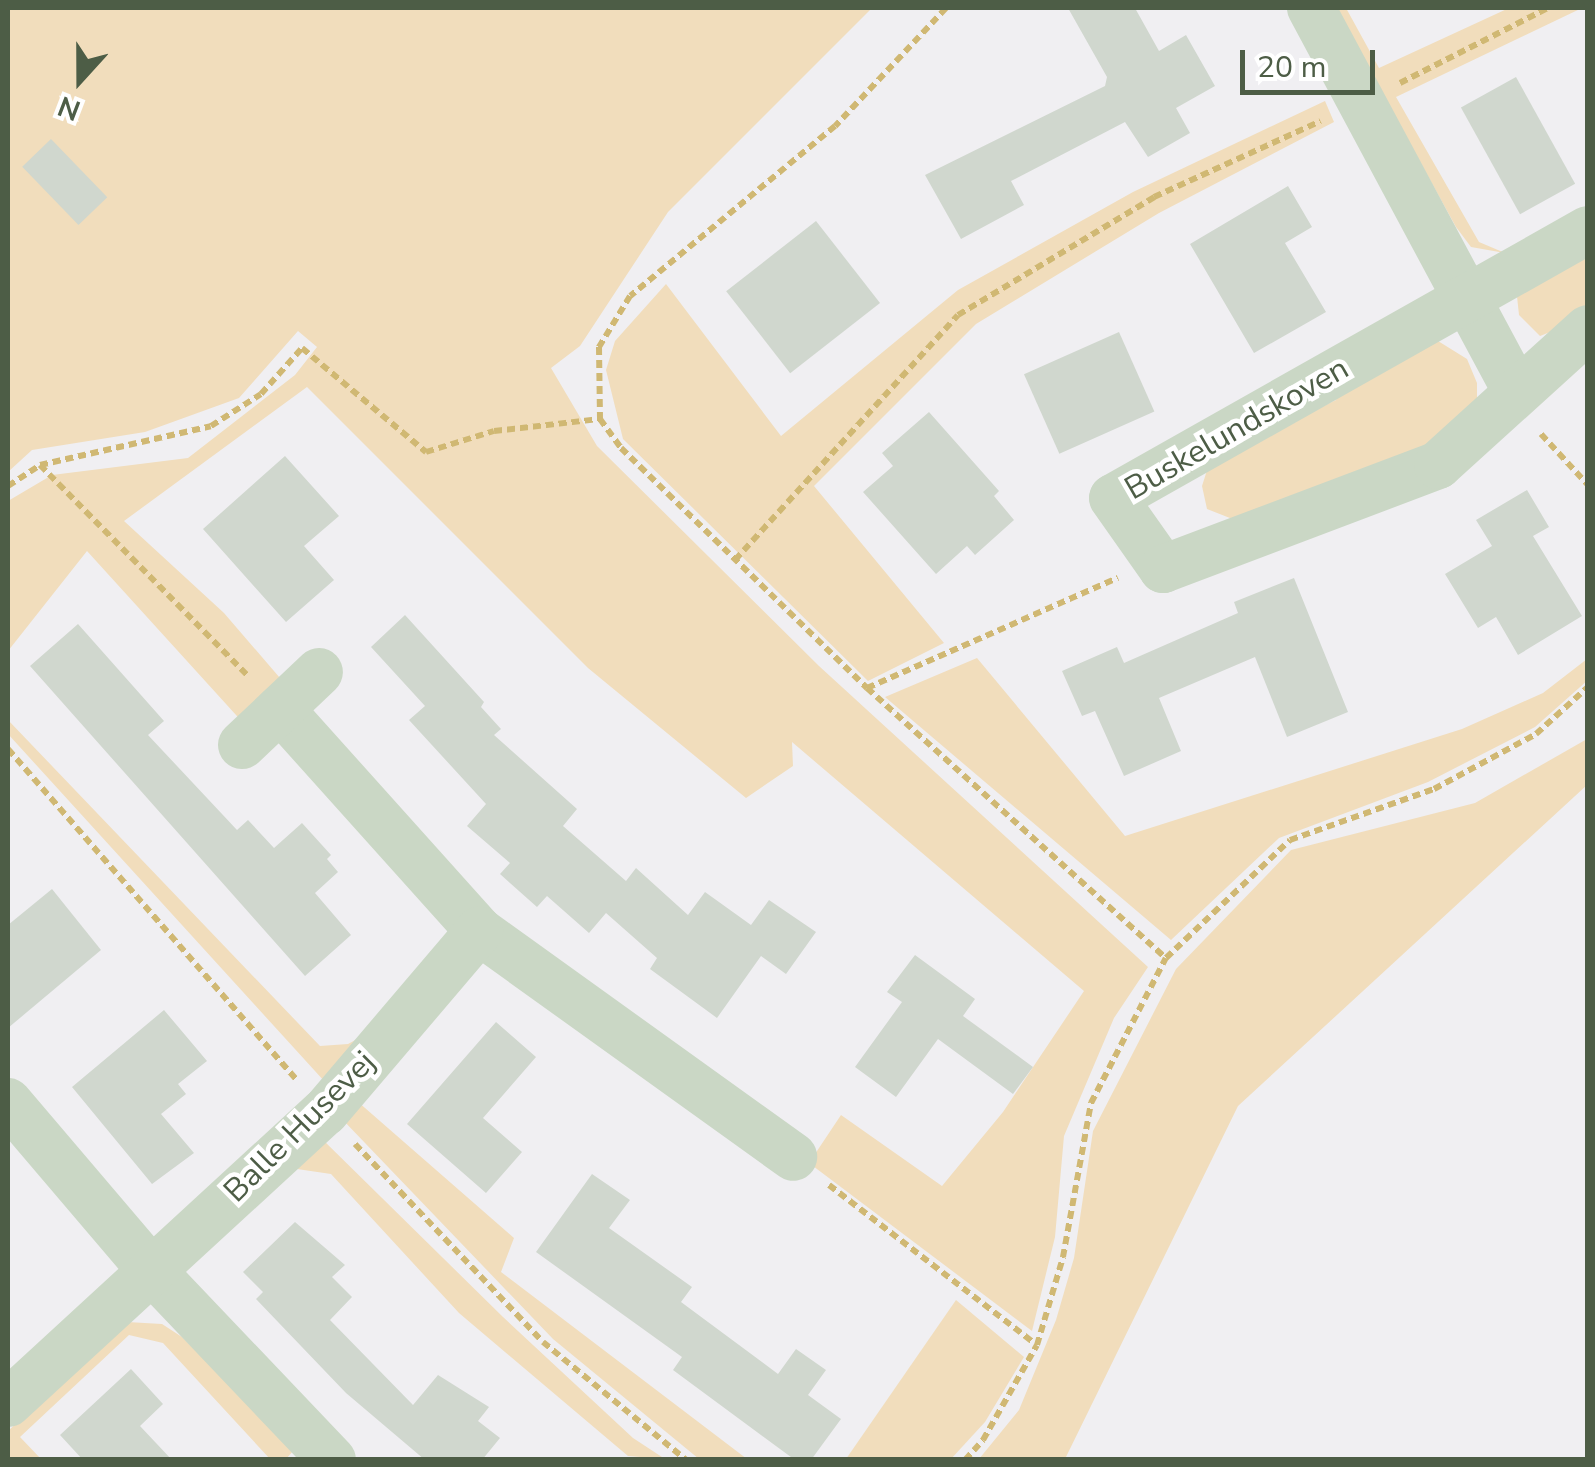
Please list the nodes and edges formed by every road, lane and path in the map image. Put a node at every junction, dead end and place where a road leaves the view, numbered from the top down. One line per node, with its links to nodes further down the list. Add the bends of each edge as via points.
1 (946, 8): 9 (path, via 835,126 630,296 599,347)
2 (1311, 8): 4 (street)
3 (1548, 8): 4 (path)
4 (1363, 102): 6 (street); 13 (path, via 1154,197 958,315)
5 (1588, 230): 6 (street, Buskelundskoven)
6 (1470, 296): 8 (street); 14 (street, Buskelundskoven, via 1113,498)
7 (1588, 329): 8 (street)
8 (1516, 390): 11 (path, via 1528,420); 14 (street, via 1438,465)
9 (600, 420): 10 (path, via 494,431 426,452 302,348 261,394 211,426 158,444); 13 (path)
10 (40, 466): 12 (path); 18 (path)
11 (1588, 485)
12 (8, 486)
13 (735, 560): 17 (path)
14 (1163, 569): 17 (path, via 1122,576)
15 (320, 672): 18 (street)
16 (1588, 687): 21 (path, via 1536,734 1434,789 1290,840)
17 (867, 688): 21 (path)
18 (280, 709): 19 (street); 20 (street)
19 (242, 745)
20 (479, 931): 23 (street); 24 (street, Balle Husevej, via 325,1112)
21 (1166, 958): 25 (path, via 1091,1102 1063,1257)
22 (8, 1102): 24 (street)
23 (793, 1157): 25 (path)
24 (152, 1270): 26 (street, Balle Husevej); 27 (street)
25 (1037, 1345): 28 (path, via 983,1440)
26 (8, 1403)
27 (332, 1460)
28 (964, 1460)

